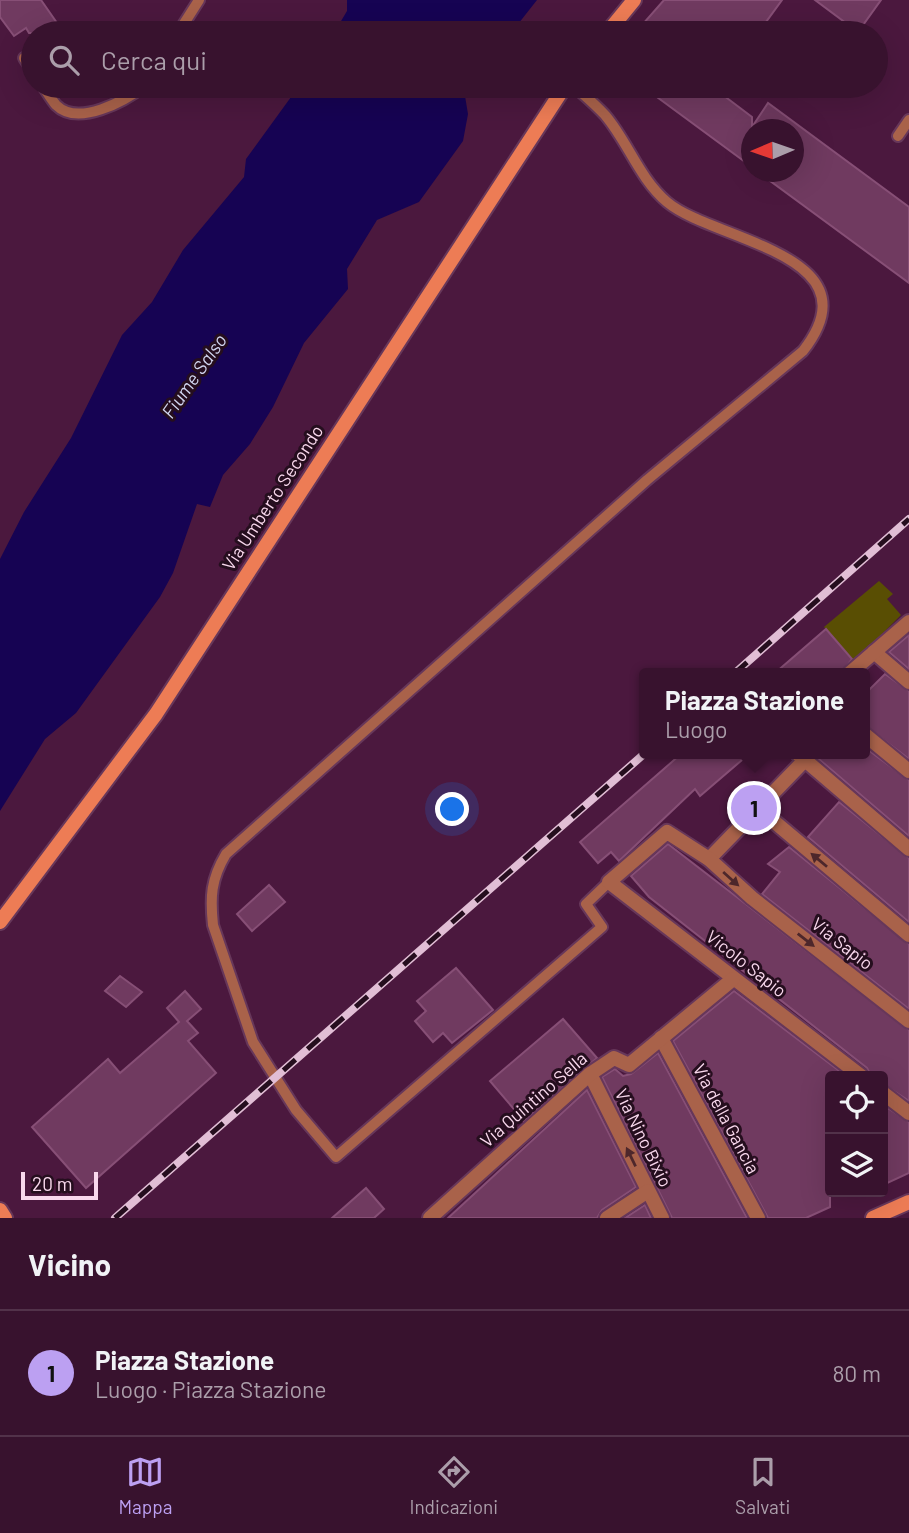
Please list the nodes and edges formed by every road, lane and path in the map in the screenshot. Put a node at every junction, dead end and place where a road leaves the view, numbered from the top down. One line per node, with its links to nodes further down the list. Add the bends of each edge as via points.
1 (199, 0): 3 (lane)
2 (634, 0): 4 (main road)
3 (186, 21)
4 (617, 21)
5 (51, 98): 6 (lane, via 57,107 74,112 111,107)
6 (125, 98)
7 (557, 98): 23 (main road, Via Umberto Secondo, via 156,714)
8 (586, 98): 22 (lane, via 605,116 667,202 705,223 777,251 810,276 821,299 820,327 803,351 647,480 226,854 211,888 211,908 253,1042 296,1110 337,1157 602,928 586,904)
9 (909, 120): 10 (lane)
10 (898, 136)
11 (909, 622): 12 (street)
12 (874, 652): 13 (street); 14 (street)
13 (856, 668)
14 (909, 682)
15 (870, 739): 18 (street)
16 (799, 759): 19 (street)
17 (803, 759): 20 (street)
18 (909, 771)
19 (758, 808): 21 (street); 24 (street, one-way to 19)
20 (909, 849)
21 (709, 859): 22 (street, Via Sapio, via 667,832); 26 (street, Via Sapio, one-way to 26)
22 (609, 882): 25 (street, Vicolo Sapio)
23 (0, 922)
24 (909, 934)
25 (733, 979): 27 (street, Via Quintino Sella); 28 (street, Vicolo Sapio)
26 (909, 1021)
27 (661, 1038): 29 (street, Via Quintino Sella, via 629,1065 614,1058); 39 (street, Via della Gancia)
28 (854, 1071)
29 (590, 1074): 32 (street, Via Nino Bixio, one-way to 29); 36 (street, Via Quintino Sella)
30 (888, 1097): 31 (street)
31 (909, 1113)
32 (648, 1191): 37 (street); 38 (street, Via Nino Bixio)
33 (909, 1202): 40 (main road)
34 (0, 1210): 35 (main road)
35 (5, 1218)
36 (430, 1218)
37 (607, 1218)
38 (662, 1218)
39 (758, 1218)
40 (873, 1218)

